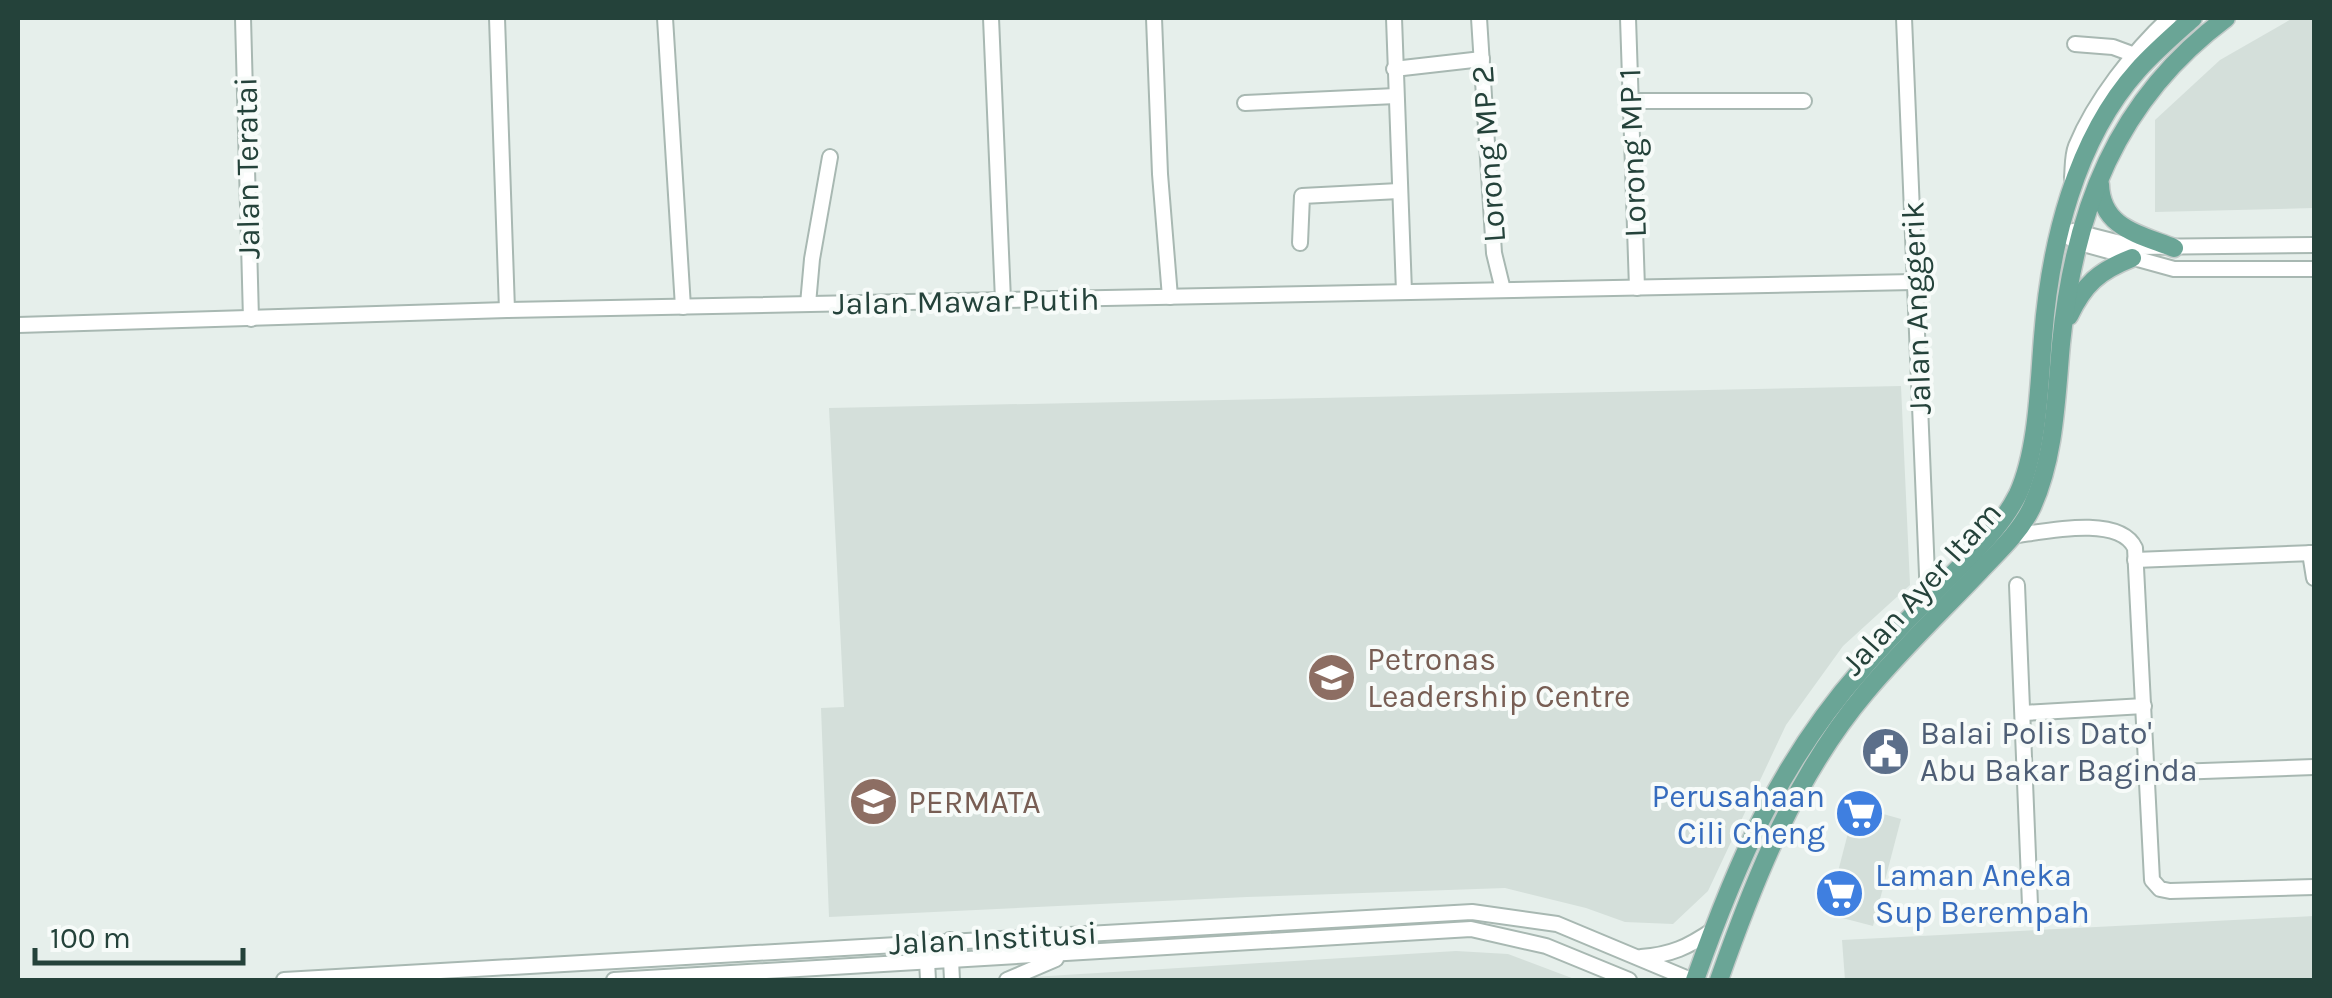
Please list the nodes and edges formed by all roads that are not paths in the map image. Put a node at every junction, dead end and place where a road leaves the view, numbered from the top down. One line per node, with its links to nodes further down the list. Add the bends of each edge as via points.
1 (244, 18): 40 (street, Jalan Teratai)
2 (497, 18): 39 (street)
3 (665, 18): 38 (street)
4 (991, 18): 36 (street)
5 (1154, 18): 35 (street)
6 (1394, 18): 16 (street)
7 (1479, 18): 15 (street, Lorong MP 2)
8 (1628, 18): 18 (street, Lorong MP 1)
9 (1904, 18): 31 (street, Jalan Anggerik)
10 (2169, 18): 14 (street)
11 (2193, 18): 24 (main road, via 2136,72 2103,122)
12 (2226, 18): 22 (main road, Jalan Ayer Itam, via 2134,110)
13 (2076, 44): 14 (street)
14 (2132, 54): 24 (street, via 2076,146)
15 (1482, 59): 16 (street); 33 (street, Lorong MP 2, via 1494,253)
16 (1394, 68): 17 (street)
17 (1396, 96): 20 (street); 23 (street)
18 (1629, 101): 19 (street); 32 (street, Lorong MP 1)
19 (1804, 101)
20 (1245, 102)
21 (830, 158): 37 (street)
22 (2100, 174): 25 (main road, Jalan Ayer Itam); 28 (main road, via 2108,217)
23 (1399, 191): 26 (street, via 1302,196); 34 (street)
24 (2070, 198): 25 (main road)
25 (2073, 235): 28 (street); 29 (street); 42 (main road, Jalan Ayer Itam); 50 (main road, Jalan Ayer Itam, via 2049,277 2035,419 2020,490 1987,539)
26 (1300, 243)
27 (2314, 245): 28 (street)
28 (2174, 248)
29 (2132, 258): 30 (street, via 2206,272); 42 (main road, via 2080,292)
30 (2314, 269)
31 (1914, 282): 32 (street, Jalan Mawar Putih); 50 (street, Jalan Anggerik)
32 (1637, 288): 33 (street, Jalan Mawar Putih)
33 (1503, 290): 34 (street, Jalan Mawar Putih)
34 (1404, 292): 35 (street, Jalan Mawar Putih)
35 (1170, 297): 36 (street, Jalan Mawar Putih)
36 (1003, 300): 37 (street, Jalan Mawar Putih)
37 (808, 304): 38 (street, Jalan Mawar Putih)
38 (683, 307): 39 (street, Jalan Mawar Putih)
39 (507, 310): 40 (street, Jalan Mawar Putih)
40 (250, 319): 41 (street, Jalan Mawar Putih)
41 (18, 325)
42 (2062, 330): 43 (main road, Jalan Ayer Itam, via 2052,440)
43 (2034, 502): 44 (street, via 2039,521); 45 (main road, Jalan Ayer Itam)
44 (2057, 530): 45 (street); 47 (street, via 2118,531 2132,541)
45 (2012, 536): 74 (main road, Jalan Ayer Itam, via 1865,693 1803,780)
46 (2312, 553): 47 (street); 48 (street)
47 (2136, 560): 51 (street)
48 (2314, 578)
49 (2018, 585): 52 (street)
50 (1928, 599): 57 (main road, Jalan Ayer Itam, via 1860,671 1786,769)
51 (2144, 706): 52 (street); 54 (street)
52 (2023, 712): 56 (street)
53 (2314, 767): 54 (street)
54 (2147, 773): 55 (street, via 2152,880 2160,889)
55 (2314, 887)
56 (2030, 905)
57 (1713, 930): 61 (street, via 1668,955); 73 (main road, Jalan Ayer Itam)
58 (950, 940): 59 (street, Jalan Institusi); 61 (street, Jalan Institusi, via 1472,912 1557,924); 62 (street)
59 (926, 942): 63 (street); 66 (street, Jalan Institusi)
60 (1066, 955): 62 (street, Jalan Institusi); 65 (street, Jalan Institusi, via 1471,930 1546,946); 71 (street)
61 (1635, 957): 73 (street, Jalan Institusi)
62 (951, 961): 63 (street, Jalan Institusi); 70 (street)
63 (927, 962): 64 (street, Jalan Institusi); 69 (street)
64 (820, 969): 67 (street, Jalan Institusi); 68 (street)
65 (1616, 977): 72 (street, Jalan Institusi)
66 (284, 980)
67 (614, 980)
68 (852, 980)
69 (928, 980)
70 (952, 980)
71 (1007, 980)
72 (1629, 980)
73 (1693, 980)
74 (1719, 980)

